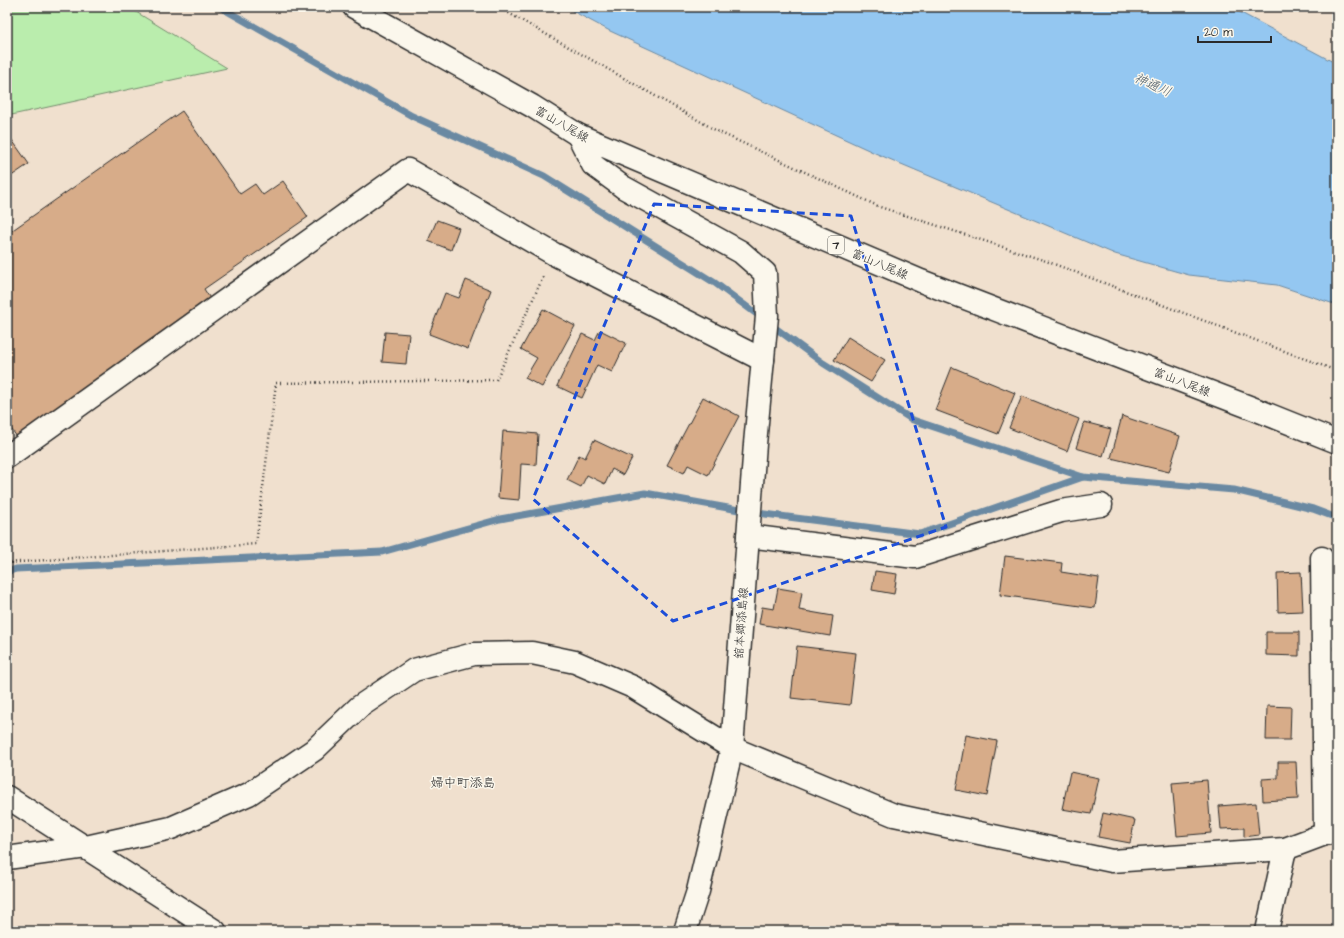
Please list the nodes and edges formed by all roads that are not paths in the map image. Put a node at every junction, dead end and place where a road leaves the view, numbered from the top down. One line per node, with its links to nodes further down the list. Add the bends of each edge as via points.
1 (354, 7): 2 (street, 富山八尾線 / 7, via 532,106)
2 (578, 135): 3 (street, 舘本郷添島線, via 593,166 623,187 741,252 765,273 767,312); 4 (street, 富山八尾線 / 7, via 921,281)
3 (764, 351): 5 (street, via 554,254 408,170); 7 (street, 舘本郷添島線)
4 (1337, 442)
5 (7, 457)
6 (1101, 505): 7 (street, via 1061,511 914,557)
7 (748, 536): 9 (street, 舘本郷添島線)
8 (1322, 558): 11 (street)
9 (732, 748): 12 (street, via 633,686 575,662 532,653 474,654 414,670 359,707 314,750 249,794 171,828); 13 (street, via 894,815 1112,861); 16 (street, 舘本郷添島線, via 698,892)
10 (7, 797): 12 (street)
11 (1331, 833): 13 (street)
12 (86, 847): 14 (street); 15 (street)
13 (1285, 849): 17 (street)
14 (7, 858)
15 (215, 931)
16 (685, 931)
17 (1267, 931)

